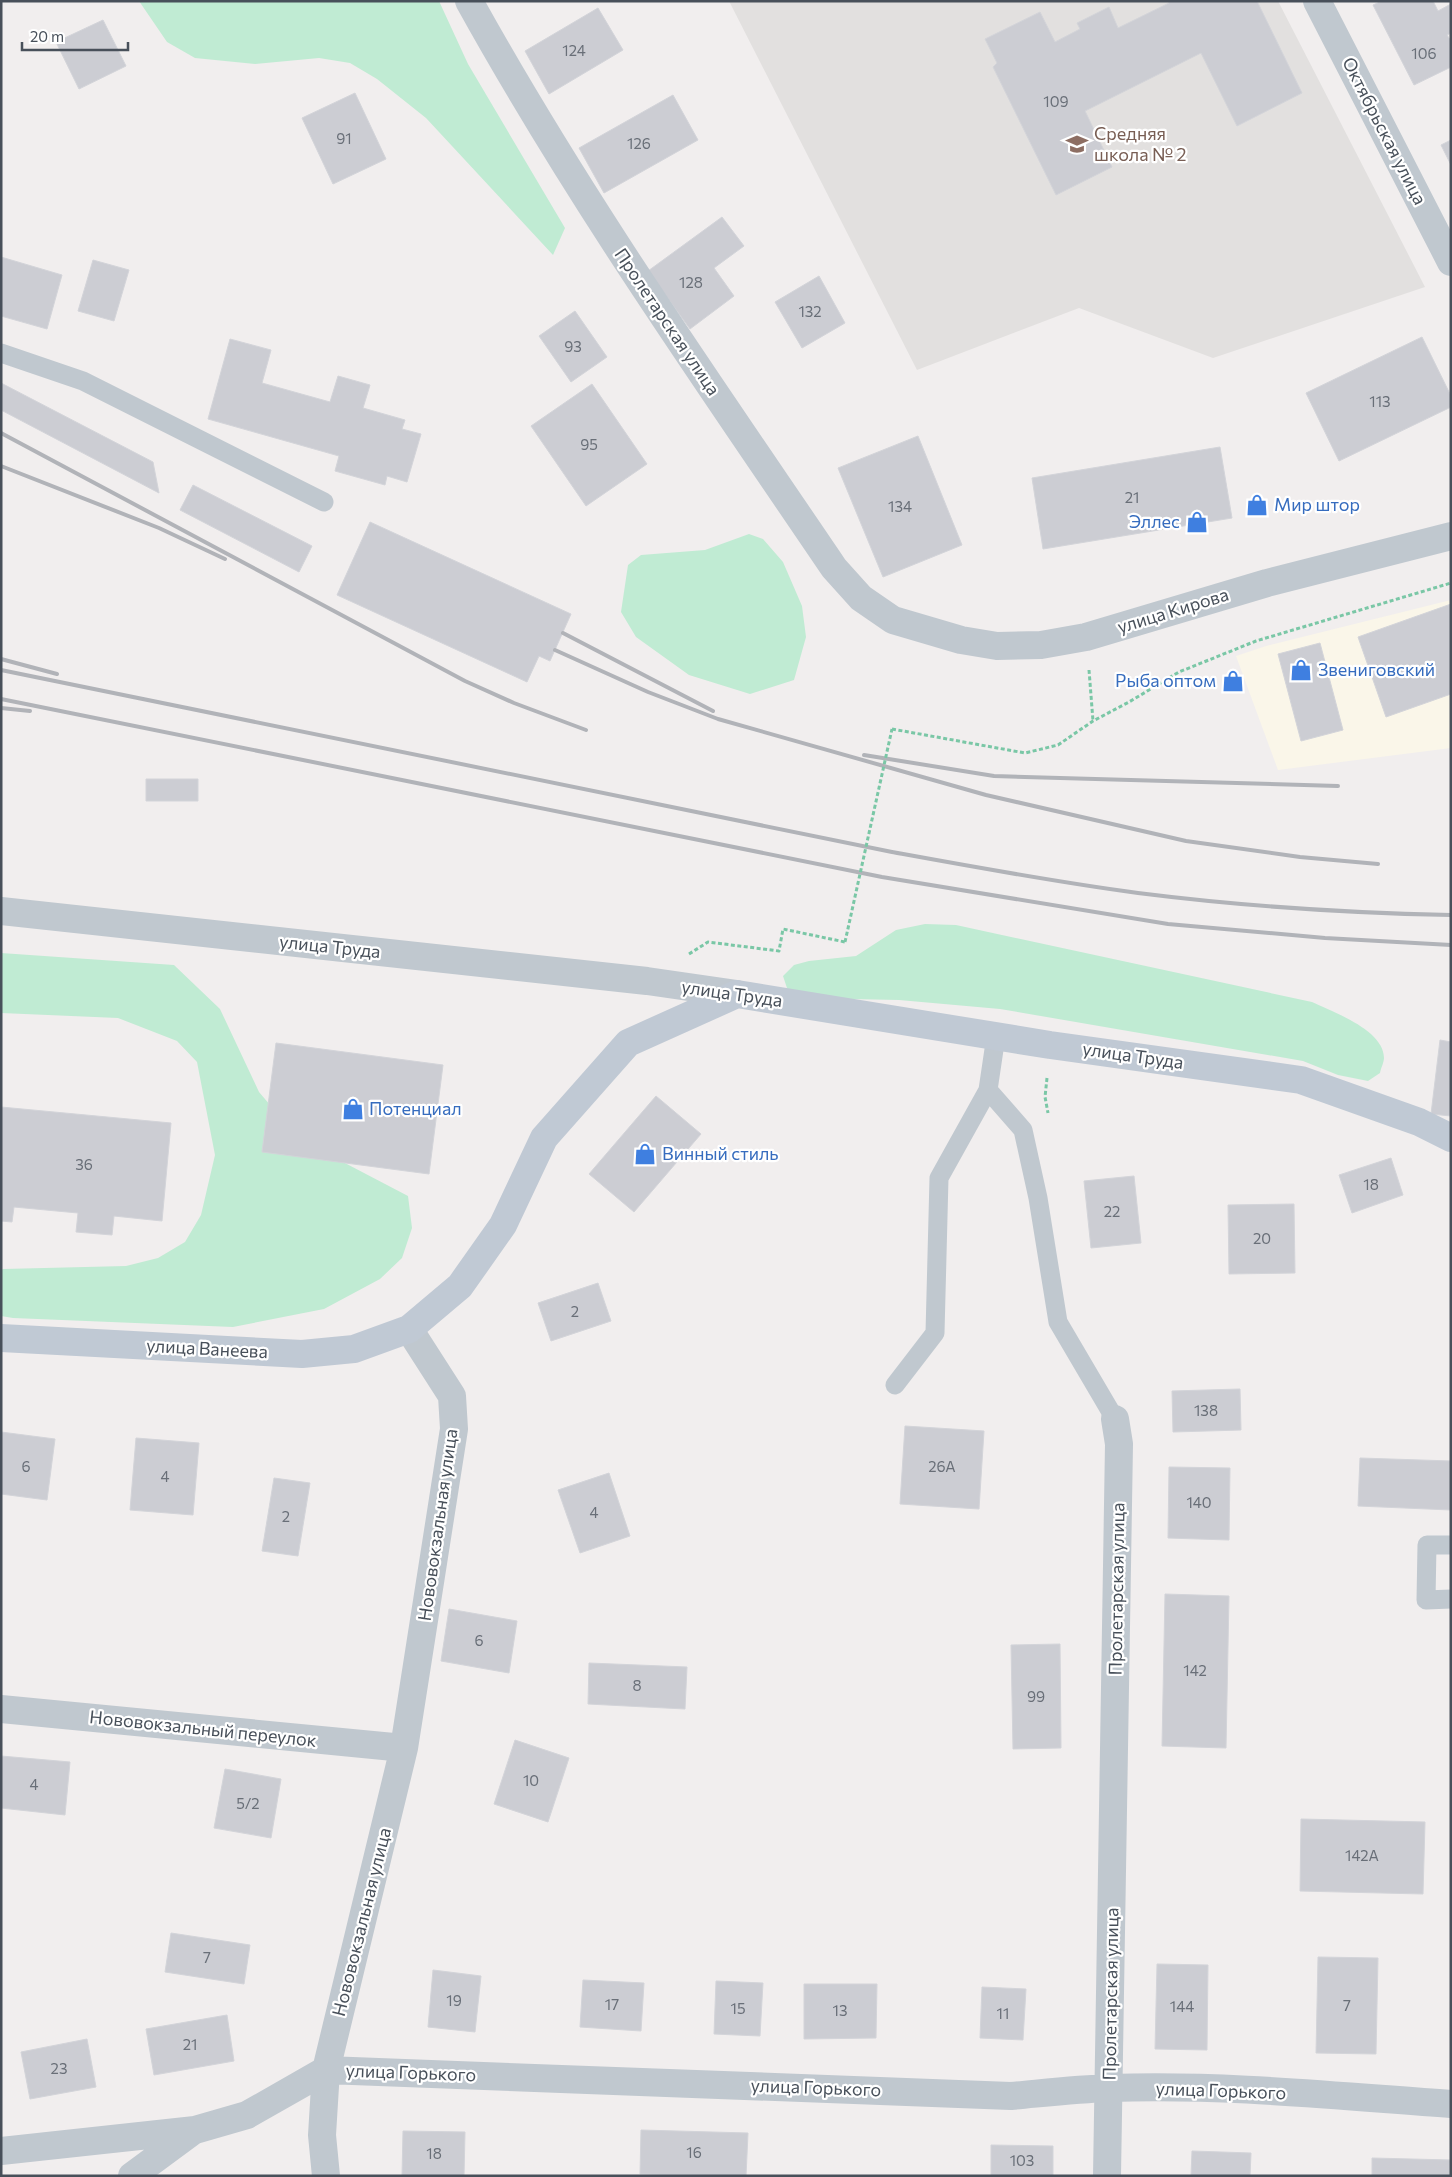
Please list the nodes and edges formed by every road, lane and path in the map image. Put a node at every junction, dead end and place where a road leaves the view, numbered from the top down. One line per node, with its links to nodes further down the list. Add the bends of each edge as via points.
1 (469, 1): 8 (street, Пролетарская улица, via 602,224 834,568 861,598)
2 (1317, 1): 3 (street, Октябрьская улица)
3 (1451, 262)
4 (1, 353): 5 (lane, via 83,381)
5 (324, 502)
6 (1451, 536): 9 (street, улица Кирова, via 1267,583)
7 (1451, 583): 10 (path, via 1256,641 1179,672)
8 (894, 620): 9 (street, улица Кирова, via 961,640 997,646 1041,645)
9 (1086, 636): 10 (path)
10 (1093, 721): 12 (path, bridge, via 1058,745 1025,753 892,729 845,942 783,929 779,951)
11 (1, 911): 13 (street, улица Труда, via 638,980)
12 (708, 942)
13 (737, 994): 14 (street, улица Труда); 17 (street, via 628,1043 544,1138 503,1225 460,1286)
14 (996, 1036): 15 (lane); 16 (street, улица Труда, via 1301,1080 1420,1122)
15 (988, 1090): 19 (lane, via 939,1178 935,1333); 20 (lane, Пролетарская улица, via 1023,1130 1038,1198 1058,1322)
16 (1451, 1138)
17 (410, 1329): 18 (street, улица Ванеева, via 354,1350 302,1354); 24 (street, Нововокзальная улица, via 452,1396 454,1429)
18 (1, 1338)
19 (896, 1385)
20 (1115, 1418): 26 (street, Пролетарская улица, via 1119,1444)
21 (1451, 1544): 22 (lane, via 1427,1545 1426,1600)
22 (1451, 1599)
23 (1, 1709): 24 (street, Нововокзальный переулок)
24 (404, 1748): 25 (street, Нововокзальная улица)
25 (326, 2070): 26 (street, улица Горького, via 1011,2096); 28 (street, улица Горького, via 247,2115); 31 (street, Нововокзальная улица, via 322,2135)
26 (1109, 2088): 27 (street, улица Горького, via 1181,2088); 32 (street, Пролетарская улица)
27 (1451, 2104)
28 (195, 2130): 29 (street, улица Горького); 30 (street, улица Горького)
29 (1, 2151)
30 (132, 2176)
31 (326, 2176)
32 (1107, 2176)

